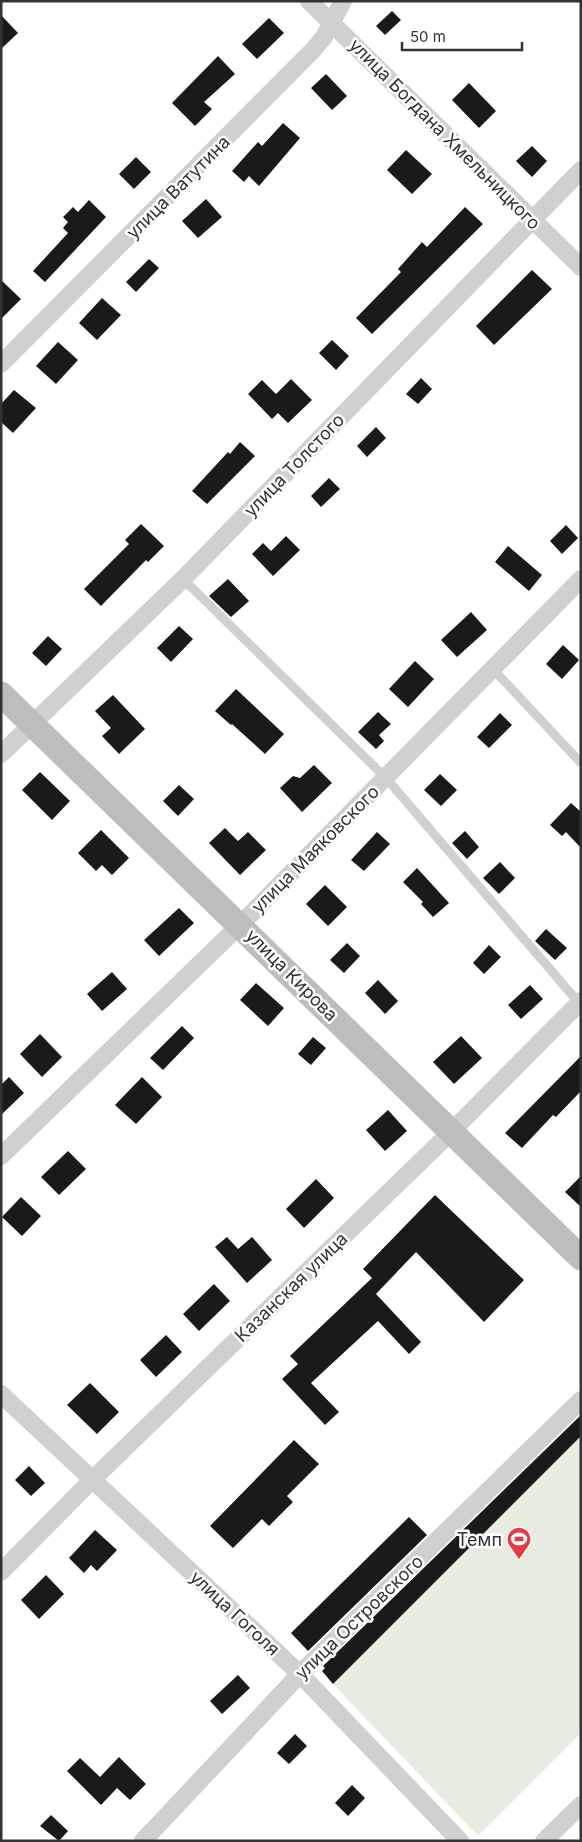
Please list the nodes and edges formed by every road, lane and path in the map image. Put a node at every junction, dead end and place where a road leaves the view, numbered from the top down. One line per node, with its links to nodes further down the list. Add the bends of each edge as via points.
1 (309, 1): 3 (street, улица Богдана Хмельницкого)
2 (343, 1): 3 (street, улица Ватутина)
3 (331, 22): 5 (street, улица Богдана Хмельницкого); 7 (street, улица Ватутина, via 313,50)
4 (581, 170): 5 (street, улица Толстого)
5 (532, 221): 6 (street, улица Богдана Хмельницкого); 8 (street, улица Толстого)
6 (581, 267)
7 (1, 364)
8 (183, 579): 12 (street, улица Толстого); 15 (lane)
9 (581, 579): 10 (street, улица Маяковского)
10 (493, 669): 14 (lane); 15 (street, улица Маяковского)
11 (1, 694): 12 (street, улица Кирова)
12 (32, 723): 13 (street, улица Толстого); 16 (street, улица Кирова)
13 (1, 754)
14 (581, 763)
15 (386, 778): 16 (street, улица Маяковского); 17 (lane)
16 (240, 925): 18 (street, улица Кирова); 19 (street, улица Маяковского)
17 (580, 1002): 18 (street, Казанская улица)
18 (451, 1132): 20 (street, улица Кирова); 23 (street, Казанская улица)
19 (1, 1156)
20 (581, 1258)
21 (1, 1394): 23 (street, улица Гоголя)
22 (581, 1400): 25 (street, улица Островского)
23 (92, 1480): 24 (street, Казанская улица); 25 (street, улица Гоголя)
24 (1, 1572)
25 (300, 1674): 27 (street, улица Островского); 28 (street, улица Гоголя)
26 (581, 1805): 29 (street)
27 (143, 1841)
28 (460, 1841)
29 (544, 1841)

